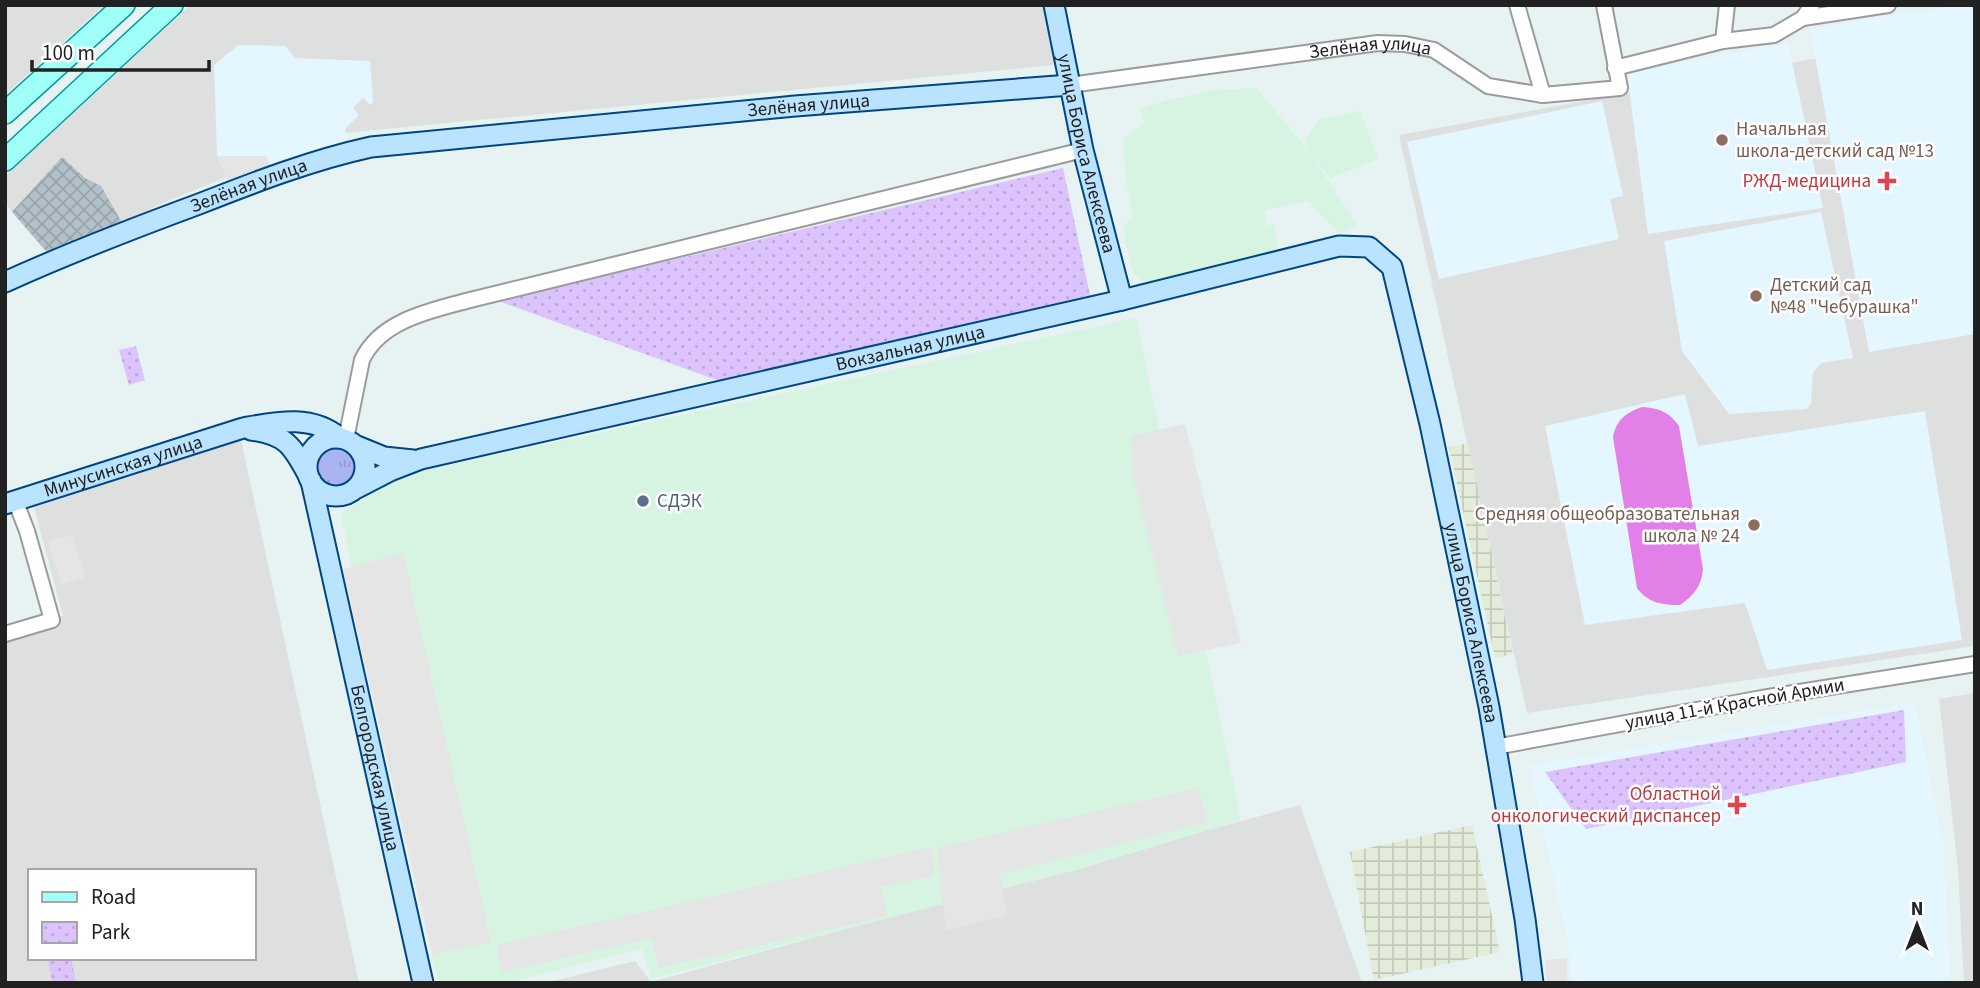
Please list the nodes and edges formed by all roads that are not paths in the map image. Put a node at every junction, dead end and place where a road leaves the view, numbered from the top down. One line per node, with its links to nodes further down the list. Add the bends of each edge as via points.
1 (124, 5): 14 (main road)
2 (173, 5): 16 (main road)
3 (1054, 5): 12 (main road, улица Бориса Алексеева)
4 (1517, 5): 13 (street)
5 (1604, 5): 11 (street)
6 (1727, 5): 10 (street)
7 (1812, 5): 9 (street)
8 (1888, 5): 9 (street)
9 (1803, 18): 10 (street, via 1774,35)
10 (1723, 41): 11 (street)
11 (1615, 68): 13 (street, Зелёная улица, via 1620,88)
12 (1070, 85): 13 (street, Зелёная улица, via 1378,43 1434,50 1488,86); 15 (main road, улица Бориса Алексеева); 18 (main road, Зелёная улица, via 393,143 332,156 129,230)
13 (1543, 95)
14 (5, 113)
15 (1083, 150): 19 (main road, улица Бориса Алексеева); 21 (street, via 414,316 367,348)
16 (5, 160)
17 (1392, 267): 19 (main road, Вокзальная улица, via 1369,247 1339,246); 29 (main road, улица Бориса Алексеева, via 1483,673)
18 (5, 282)
19 (1122, 300): 22 (main road, Вокзальная улица)
20 (243, 428): 21 (main road, Минусинская улица, via 296,421 320,426); 23 (main road, via 285,440); 25 (main road, Минусинская улица)
21 (348, 441): 22 (main road, Вокзальная улица, via 393,459); 23 (main road, via 326,439 314,448 308,461); 24 (main road, via 366,464 364,477)
22 (421, 459): 24 (main road, Вокзальная улица)
23 (309, 478): 24 (main road, via 325,494); 26 (main road, Белгородская улица)
24 (353, 491): 26 (main road, Белгородская улица, via 330,516)
25 (10, 502): 27 (street, via 27,531 52,620)
26 (326, 554): 30 (main road, Белгородская улица)
27 (5, 634)
28 (1975, 664): 29 (street, улица 11-й Красной Армии)
29 (1495, 747): 31 (main road, улица Бориса Алексеева)
30 (423, 983)
31 (1533, 983)

